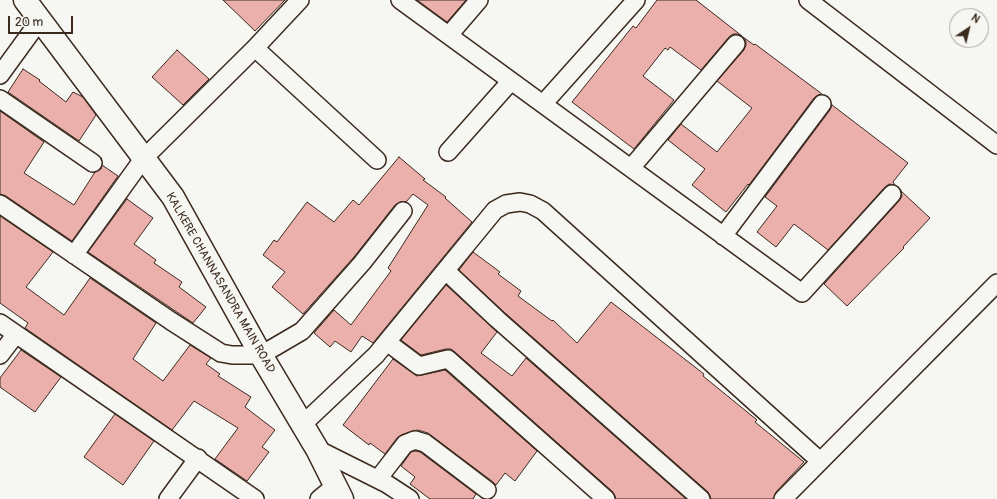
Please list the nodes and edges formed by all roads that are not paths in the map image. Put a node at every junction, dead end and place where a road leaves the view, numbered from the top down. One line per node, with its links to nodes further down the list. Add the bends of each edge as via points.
1 (25, 0): 7 (main road, KALKERE CHANNASANDRA MAIN ROAD)
2 (300, 0): 10 (street)
3 (400, 0): 8 (street)
4 (479, 0): 8 (street)
5 (636, 0): 14 (street)
6 (808, 0): 16 (street)
7 (40, 20): 11 (street); 18 (main road, KALKERE CHANNASANDRA MAIN ROAD)
8 (448, 35): 12 (street)
9 (736, 44): 21 (street)
10 (255, 48): 18 (street); 19 (street)
11 (0, 75)
12 (511, 81): 14 (street); 17 (street)
13 (0, 99): 20 (street)
14 (543, 104): 21 (street)
15 (822, 104): 25 (street)
16 (997, 145)
17 (448, 152)
18 (143, 159): 26 (street); 32 (main road, KALKERE CHANNASANDRA MAIN ROAD, via 173,197)
19 (377, 160)
20 (93, 164)
21 (630, 168): 25 (street)
22 (892, 194): 25 (street, via 802,293)
23 (0, 204): 26 (street)
24 (403, 211): 32 (street, via 362,263 302,331)
25 (723, 236)
26 (74, 255): 32 (street, via 221,353)
27 (446, 271): 31 (street); 37 (street, via 496,210 506,204 530,204 542,211); 45 (street)
28 (997, 283): 37 (street)
29 (0, 323): 30 (street)
30 (16, 334): 33 (street); 36 (street)
31 (387, 342): 34 (street); 44 (street, via 419,366 448,359)
32 (261, 354): 34 (main road, KALKERE CHANNASANDRA MAIN ROAD)
33 (0, 355)
34 (302, 425): 35 (main road, KALKERE CHANNASANDRA MAIN ROAD)
35 (317, 449): 38 (street); 40 (main road, KALKERE CHANNASANDRA MAIN ROAD)
36 (198, 458): 41 (street); 42 (street)
37 (820, 461): 46 (street)
38 (378, 479): 39 (street, via 405,444 415,440 425,443); 43 (street)
39 (486, 490)
40 (332, 495)
41 (168, 499)
42 (255, 499)
43 (410, 499)
44 (606, 499)
45 (701, 499)
46 (783, 499)

